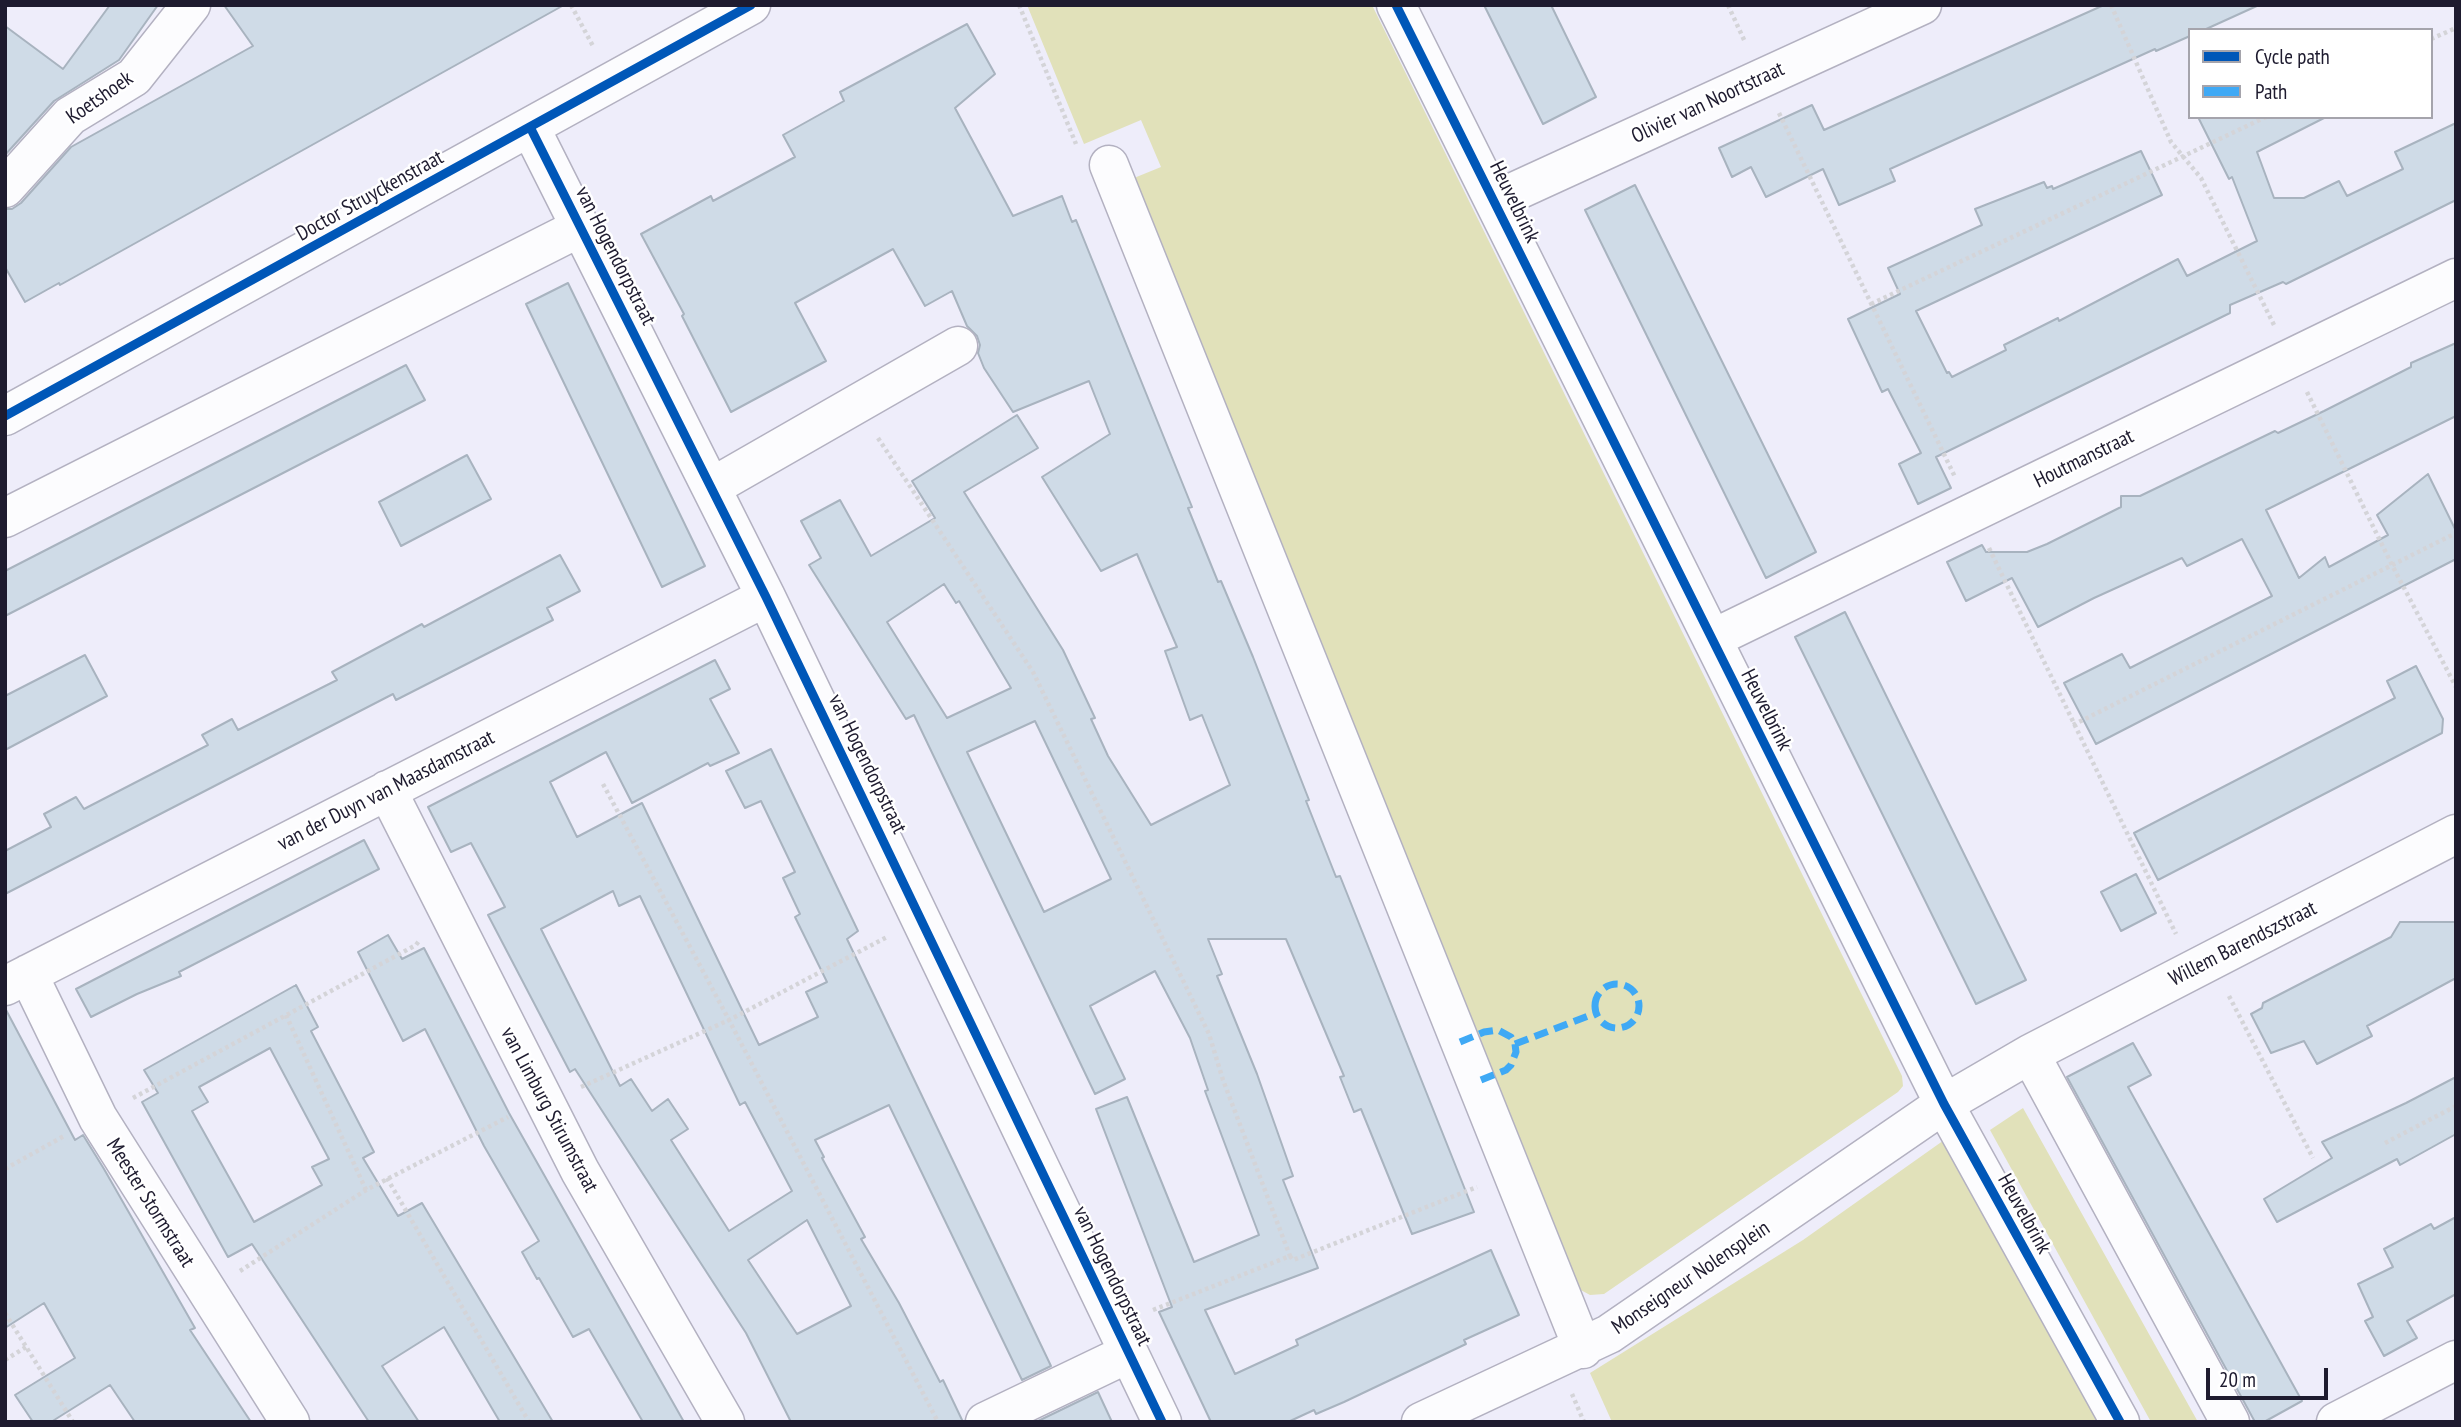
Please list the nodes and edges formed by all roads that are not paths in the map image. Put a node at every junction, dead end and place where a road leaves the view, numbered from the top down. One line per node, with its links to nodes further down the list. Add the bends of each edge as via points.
1 (191, 5): 7 (street, Koetshoek, via 134,77 70,116)
2 (751, 5): 5 (street, Doctor Struyckenstraat)
3 (1396, 5): 8 (street, Heuvelbrink)
4 (1923, 5): 8 (street, Olivier van Noortstraat)
5 (530, 127): 9 (street, van Hogendorpstraat); 12 (street, Doctor Struyckenstraat)
6 (1109, 164): 23 (street)
7 (5, 188)
8 (1494, 201): 16 (street, Heuvelbrink)
9 (581, 227): 13 (street, van Hogendorpstraat); 14 (street)
10 (2456, 278): 16 (street, Houtmanstraat)
11 (958, 346): 13 (street)
12 (5, 416)
13 (712, 487): 15 (street, van Hogendorpstraat)
14 (5, 518)
15 (766, 597): 17 (street, van der Duyn van Maasdamstraat); 22 (street, van Hogendorpstraat)
16 (1712, 639): 21 (street, Heuvelbrink)
17 (387, 790): 19 (street, van der Duyn van Maasdamstraat); 26 (street, van Limburg Stirumstraat, via 543,1102)
18 (2456, 834): 20 (street, Willem Barendszstraat)
19 (17, 980): 25 (street, Meester Stormstraat, via 98,1118)
20 (2030, 1054): 21 (street); 31 (street)
21 (1944, 1104): 23 (street, Monseigneur Nolensplein); 30 (street, Heuvelbrink)
22 (1123, 1339): 27 (street); 28 (street, van Hogendorpstraat)
23 (1583, 1349): 29 (street, Monseigneur Nolensplein)
24 (2456, 1360): 32 (street)
25 (290, 1422)
26 (725, 1422)
27 (985, 1422)
28 (1162, 1422)
29 (1421, 1422)
30 (2120, 1422)
31 (2230, 1422)
32 (2336, 1422)

